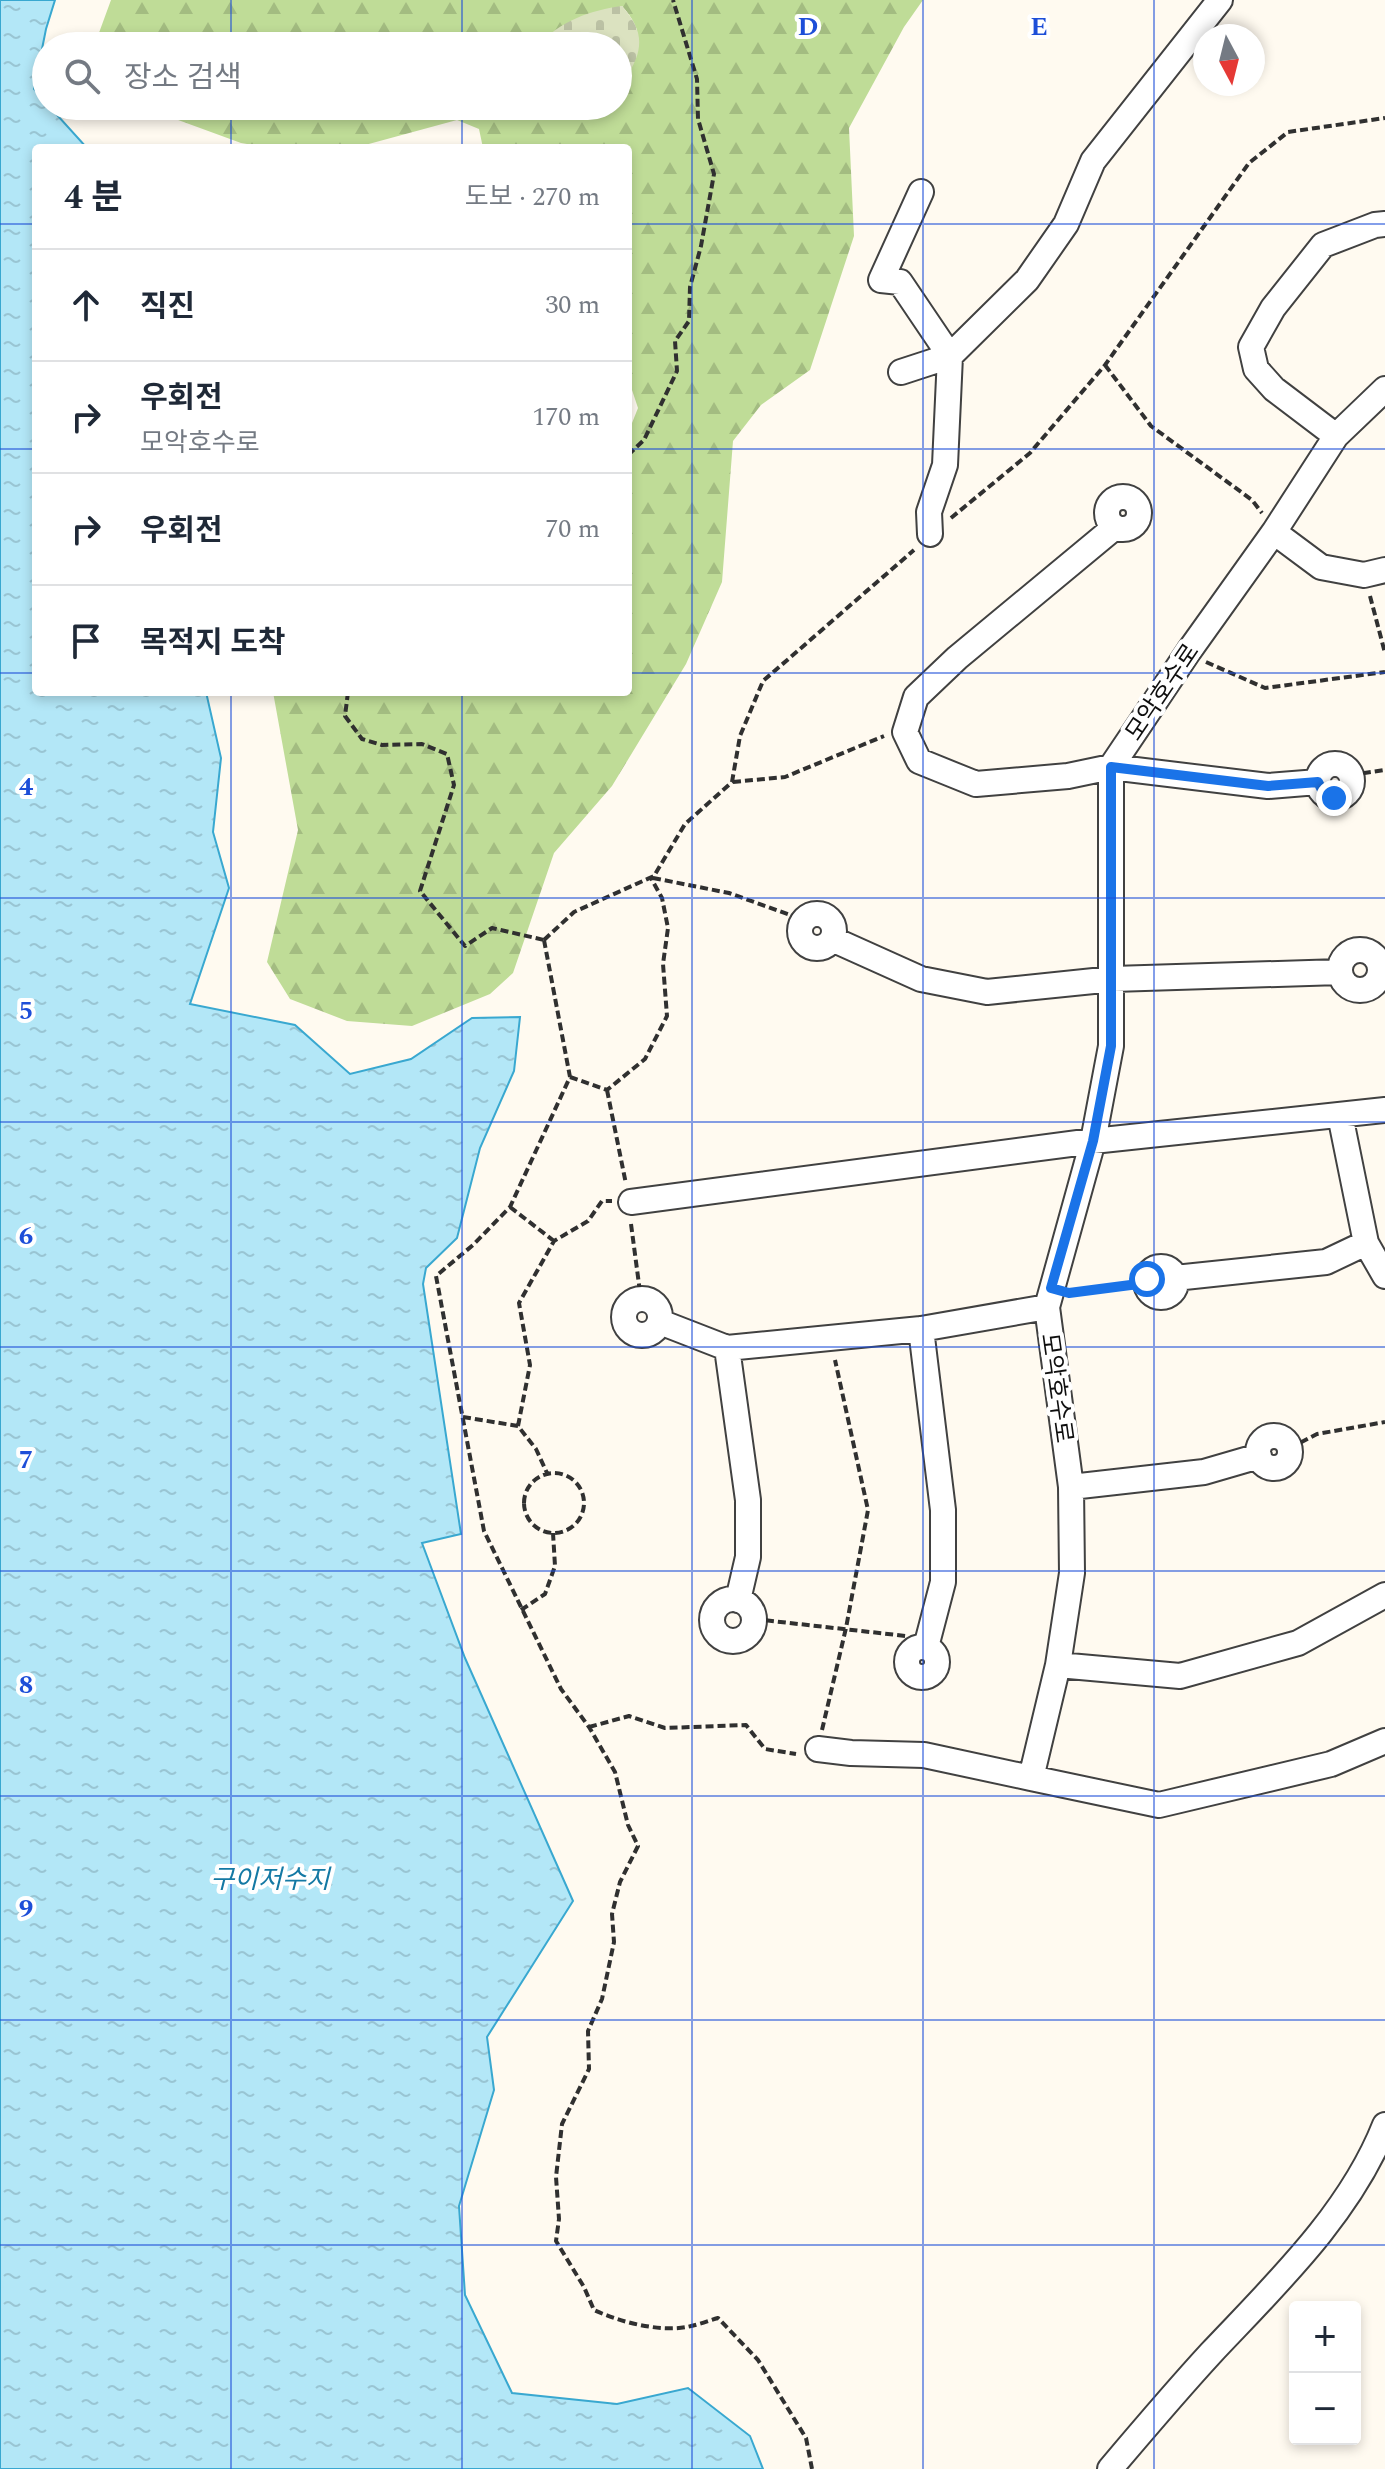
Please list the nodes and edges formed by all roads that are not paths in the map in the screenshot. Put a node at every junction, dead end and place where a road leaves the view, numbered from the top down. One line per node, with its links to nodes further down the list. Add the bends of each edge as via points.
1 (1220, 0): 4 (street, via 1093,161 1066,224 1027,280)
2 (921, 192): 4 (street, via 881,280 900,282)
3 (1385, 224): 7 (street, via 1323,245 1273,308 1251,347 1256,369 1265,379)
4 (950, 356): 5 (street); 10 (street, via 945,465 929,512)
5 (901, 372)
6 (1385, 389): 7 (street, 모악호수로)
7 (1336, 436): 9 (street, 모악호수로)
8 (1115, 527): 12 (street, via 916,697 905,732 919,761 976,784)
9 (1274, 532): 11 (street, via 1321,567); 12 (street, 모악호수로)
10 (930, 534)
11 (1374, 572)
12 (1111, 767): 13 (street, via 1268,786 1318,782 1322,769 1332,764); 16 (street, 모악호수로)
13 (1351, 775)
14 (804, 920): 16 (street, via 800,931 807,945 823,948 832,939 921,979 987,992)
15 (1382, 965): 16 (street, via 1359,950 1343,960 1340,972)
16 (1113, 979): 19 (street, 모악호수로, via 1111,1046)
17 (1385, 1110): 18 (street)
18 (1340, 1115): 19 (street); 21 (street)
19 (1093, 1141): 20 (street); 24 (street, 모악호수로)
20 (631, 1202)
21 (1366, 1243): 22 (street); 23 (street, via 1326,1262 1175,1278 1175,1288 1163,1297 1150,1292)
22 (1385, 1276)
23 (1146, 1283)
24 (1049, 1297): 26 (street); 29 (street, 모악호수로)
25 (660, 1322): 25 (street, via 648,1335 636,1335 627,1328 625,1310 633,1301 645,1299 656,1305); 27 (street)
26 (921, 1329): 27 (street); 32 (street, via 943,1510 943,1582)
27 (727, 1348): 31 (street, via 748,1500 748,1557)
28 (1290, 1448): 29 (street, via 1288,1459 1276,1467 1265,1465 1259,1456 1204,1472)
29 (1071, 1487): 33 (street, 모악호수로, via 1072,1573)
30 (1385, 1595): 33 (street, via 1298,1643 1180,1676)
31 (738, 1600): 31 (street, via 725,1600 715,1609 712,1622 724,1639 738,1640 750,1632 754,1619)
32 (927, 1643)
33 (1058, 1665): 36 (street, 모악호수로)
34 (1385, 1741): 36 (street, via 1331,1764 1159,1805)
35 (818, 1749): 36 (street, via 924,1755)
36 (1031, 1778)
37 (1385, 2125): 38 (street, via 1344,2200 1289,2270)
38 (1110, 2469)

